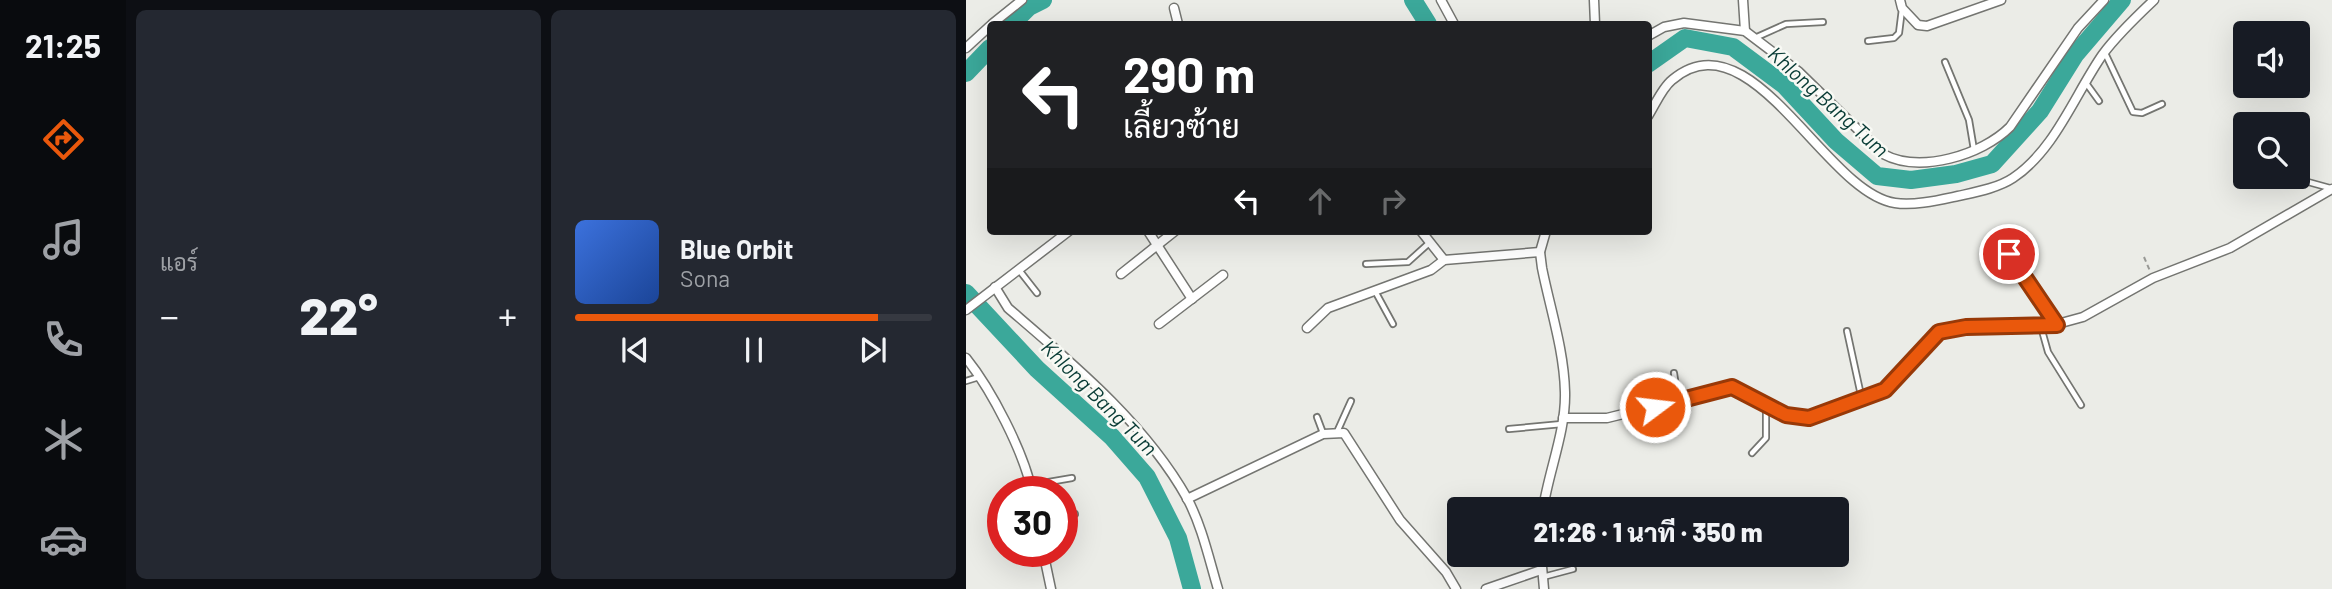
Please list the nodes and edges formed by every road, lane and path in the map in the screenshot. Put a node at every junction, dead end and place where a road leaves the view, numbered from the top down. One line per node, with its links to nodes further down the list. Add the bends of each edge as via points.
1 (1022, 0): 8 (street)
2 (1441, 0): 13 (street)
3 (1594, 0): 14 (street)
4 (1743, 0): 17 (street)
5 (2001, 0): 9 (street, via 1927,26 1918,25)
6 (2104, 0): 28 (street, via 2078,28 2010,127 1996,141)
7 (2154, 0): 22 (street)
8 (1011, 4): 11 (street)
9 (1901, 4): 20 (lane, via 1895,38)
10 (1174, 8): 12 (street)
11 (995, 21)
12 (1177, 21)
13 (1452, 21)
14 (1595, 21)
15 (1823, 22): 19 (lane, via 1786,24)
16 (987, 29): 21 (street)
17 (1745, 31): 18 (street, via 1684,23); 19 (street)
18 (1652, 34)
19 (1757, 37): 28 (street, via 1799,72 1864,139 1892,159 1911,162)
20 (1868, 41)
21 (966, 48)
22 (2105, 52): 24 (street); 26 (lane, via 2133,112)
23 (1945, 62): 28 (lane, via 1969,120)
24 (2085, 82): 25 (lane); 27 (street, via 2043,150 2013,178 1942,199 1894,203 1870,192 1777,103 1731,69 1711,65 1688,70 1670,81)
25 (2099, 101)
26 (2162, 104)
27 (1652, 110)
28 (1975, 151)
29 (2310, 183): 30 (lane)
30 (2332, 189): 46 (street, via 2230,248)
31 (1064, 235): 43 (street)
32 (1151, 235): 37 (street)
33 (1170, 235): 37 (street)
34 (1423, 235): 36 (street)
35 (1545, 235): 38 (street)
36 (1428, 244): 41 (street); 42 (lane, via 1408,262)
37 (1157, 245): 44 (street); 50 (street)
38 (1540, 251): 41 (street); 68 (street, via 1563,372)
39 (2009, 254): 54 (lane)
40 (2144, 257): 46 (path)
41 (1444, 260): 48 (street, via 1431,270)
42 (1366, 264)
43 (1018, 269): 47 (street); 49 (lane)
44 (1121, 274)
45 (1223, 275): 50 (street)
46 (2153, 278): 54 (street, via 2083,317)
47 (992, 289): 51 (street); 75 (street, via 1127,418)
48 (1375, 291): 53 (lane); 56 (street, via 1328,308)
49 (1037, 293)
50 (1192, 299): 52 (street)
51 (966, 310)
52 (1159, 324)
53 (1393, 324)
54 (2057, 325): 55 (street)
55 (2040, 326): 64 (street, via 1939,332 1896,381); 66 (lane, via 2048,352)
56 (1307, 328)
57 (1847, 331): 64 (lane)
58 (966, 358): 60 (street)
59 (1674, 373): 63 (lane)
60 (979, 377): 61 (lane); 73 (street)
61 (966, 381)
62 (1351, 401): 70 (lane)
63 (1678, 401): 65 (street, via 1732,387); 68 (street, via 1607,418)
64 (1862, 401): 65 (street, via 1809,418 1792,417)
65 (1766, 404): 72 (lane, via 1766,438)
66 (2081, 405)
67 (1317, 417): 71 (lane)
68 (1562, 421): 69 (lane); 74 (street)
69 (1509, 429)
70 (1337, 432): 71 (street); 82 (street, via 1344,433 1400,520)
71 (1323, 434): 75 (street)
72 (1752, 453)
73 (1026, 476)
74 (1545, 497)
75 (1187, 499): 81 (street)
76 (1046, 567): 80 (street)
77 (1542, 567): 79 (street)
78 (1573, 569): 79 (lane)
79 (1542, 574): 83 (street); 84 (street)
80 (1051, 589)
81 (1218, 589)
82 (1456, 589)
83 (1486, 589)
84 (1544, 589)

